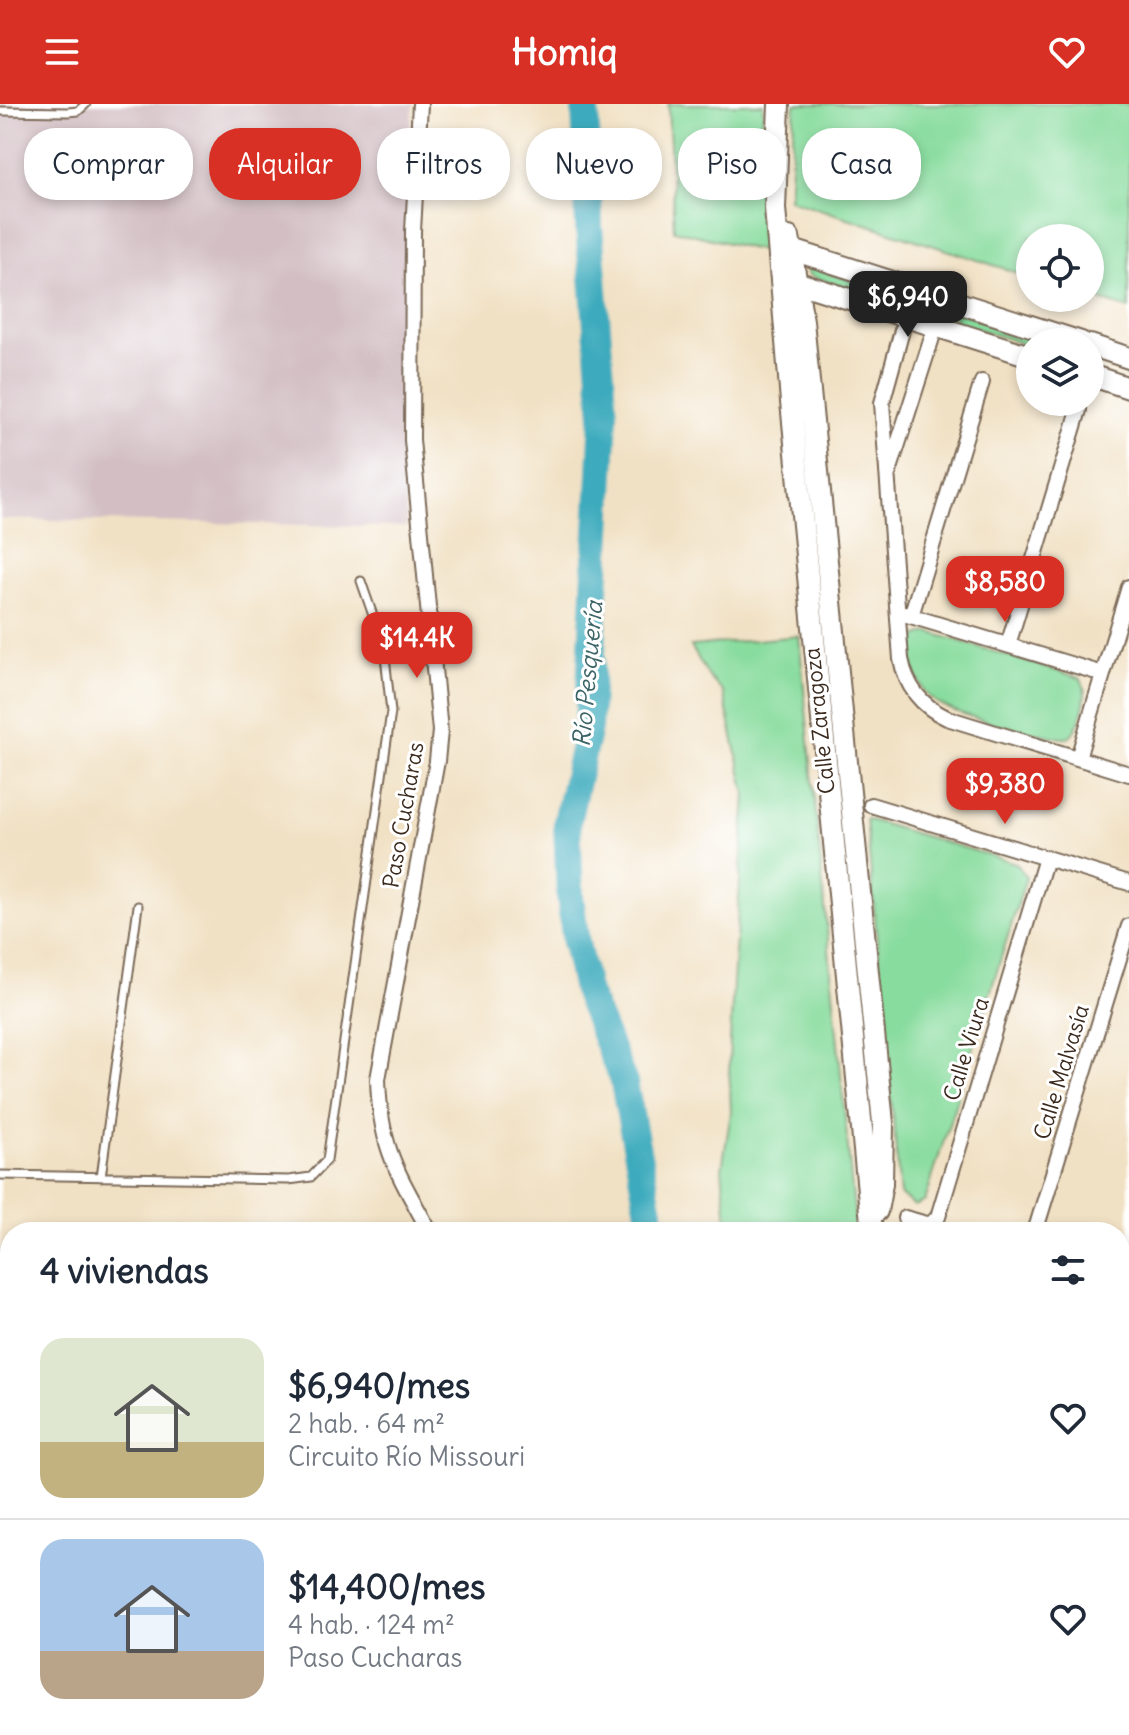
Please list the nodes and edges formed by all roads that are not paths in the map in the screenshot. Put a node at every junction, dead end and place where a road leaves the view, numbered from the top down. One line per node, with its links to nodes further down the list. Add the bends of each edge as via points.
1 (86, 104): 4 (lane, via 68,112)
2 (420, 104): 38 (street, Paso Cucharas, via 412,440 440,731 378,1079 389,1152)
3 (779, 104): 5 (street, Calle Zaragoza, via 775,208)
4 (0, 111)
5 (785, 247): 6 (street, Calle Zaragoza); 7 (street)
6 (790, 280): 8 (street); 11 (street, Calle Zaragoza); 29 (street, Calle Zaragoza)
7 (915, 289): 9 (street); 10 (street)
8 (835, 293): 10 (street); 11 (street, via 815,302)
9 (944, 298): 12 (street); 13 (street)
10 (906, 316): 12 (street); 21 (street, via 882,403)
11 (803, 321): 29 (street, Calle Zaragoza)
12 (936, 325): 15 (street); 21 (street)
13 (1037, 328)
14 (1104, 350): 16 (street)
15 (1016, 351)
16 (1129, 358)
17 (1104, 380): 19 (street)
18 (982, 382): 24 (street)
19 (1129, 388)
20 (1077, 416): 25 (street)
21 (886, 480): 24 (street)
22 (361, 581): 36 (lane, via 384,647 391,712 327,1160 311,1177 289,1180)
23 (1129, 587): 26 (street)
24 (904, 614): 25 (street); 27 (street, via 903,672 924,704 963,724)
25 (1008, 645): 26 (street)
26 (1103, 674): 27 (street)
27 (1078, 758): 28 (street)
28 (1129, 774)
29 (839, 791): 39 (street, Calle Zaragoza)
30 (871, 805): 31 (street)
31 (1046, 858): 32 (street); 41 (street, Calle Viura)
32 (1129, 883)
33 (138, 906): 36 (lane)
34 (1129, 926): 42 (street, Calle Malvasía)
35 (0, 1175): 36 (lane)
36 (101, 1177)
37 (905, 1218): 40 (street, Calle Viura)
38 (424, 1222)
39 (872, 1222)
40 (919, 1222)
41 (933, 1222)
42 (1038, 1222)

